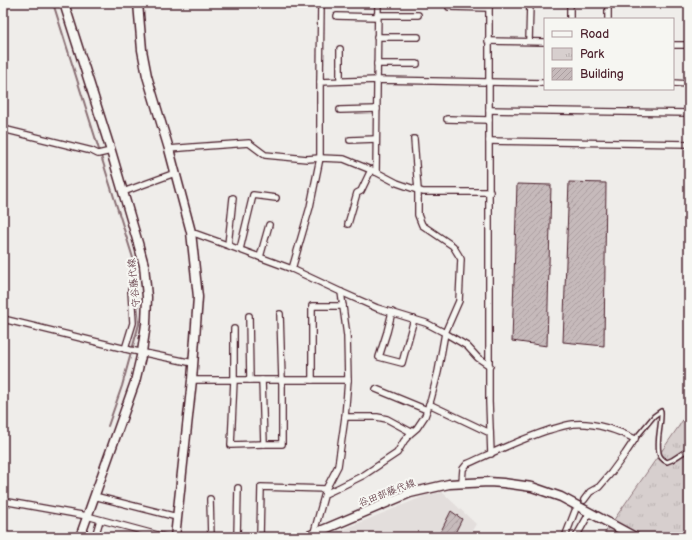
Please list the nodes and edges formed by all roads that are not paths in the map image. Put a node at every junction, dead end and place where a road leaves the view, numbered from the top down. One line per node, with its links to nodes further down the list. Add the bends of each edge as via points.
1 (64, 3): 46 (main road, 守谷藤代線)
2 (138, 3): 45 (main road, via 147,76)
3 (321, 3): 28 (street)
4 (378, 3): 12 (street)
5 (530, 3): 19 (street)
6 (570, 3): 14 (street)
7 (608, 4): 8 (street); 15 (street)
8 (648, 4)
9 (489, 5): 10 (street); 18 (street)
10 (449, 7)
11 (337, 16): 12 (street)
12 (377, 16): 13 (street); 16 (street)
13 (418, 16)
14 (570, 18)
15 (608, 18)
16 (377, 37): 17 (street); 24 (street)
17 (418, 37)
18 (488, 41): 19 (street); 29 (street)
19 (529, 42): 20 (street)
20 (544, 42)
21 (674, 45): 22 (street)
22 (689, 45)
23 (340, 48): 27 (street)
24 (377, 64): 25 (street); 26 (street)
25 (417, 64)
26 (377, 80): 27 (street); 29 (street); 33 (street)
27 (340, 81): 28 (street)
28 (320, 82): 47 (street)
29 (489, 82): 30 (street); 35 (street)
30 (544, 83)
31 (674, 84): 32 (street)
32 (689, 84)
33 (377, 109): 34 (street); 40 (street)
34 (340, 110)
35 (489, 110): 36 (street); 38 (street)
36 (689, 113)
37 (447, 119): 38 (street)
38 (489, 120): 43 (street)
39 (3, 129): 46 (street, via 92,150 98,154)
40 (376, 139): 42 (street); 48 (street)
41 (414, 139): 50 (street)
42 (350, 140)
43 (489, 141): 44 (street); 52 (street)
44 (689, 144)
45 (169, 149): 47 (street, via 248,143 265,155); 49 (main road)
46 (111, 151): 51 (main road, 守谷藤代線)
47 (320, 158): 48 (street, via 344,159); 61 (street, via 310,207)
48 (374, 171): 50 (street); 55 (street, via 357,193)
49 (175, 173): 51 (street); 57 (main road)
50 (418, 190): 52 (street); 71 (street, via 418,215 422,225 453,246 461,258 458,301)
51 (123, 192): 73 (main road, 守谷藤代線, via 144,265 147,297)
52 (490, 192): 75 (street)
53 (233, 198): 58 (street)
54 (276, 198): 59 (street, via 254,195)
55 (348, 224)
56 (270, 225): 60 (street)
57 (191, 232): 58 (street); 74 (main road, via 198,297)
58 (228, 245): 59 (street)
59 (240, 249): 60 (street)
60 (260, 257): 61 (street)
61 (292, 269): 63 (street)
62 (131, 290): 72 (street, via 132,323)
63 (341, 292): 64 (street); 65 (street)
64 (343, 306): 81 (street, via 312,306); 82 (street)
65 (392, 312): 69 (street); 69 (street, via 379,357 402,363)
66 (280, 314): 80 (street)
67 (249, 316): 78 (street)
68 (3, 319): 72 (street)
69 (414, 319): 71 (street)
70 (234, 330): 77 (street)
71 (445, 333): 75 (street, via 467,346); 84 (street)
72 (125, 349): 73 (street)
73 (142, 352): 74 (street); 95 (main road, 守谷藤代線, via 135,382)
74 (193, 363): 76 (main road)
75 (490, 366): 87 (street)
76 (192, 380): 77 (street); 102 (main road)
77 (234, 380): 78 (street); 89 (street, via 231,445)
78 (250, 380): 79 (street)
79 (262, 380): 80 (street); 89 (street)
80 (282, 380): 81 (street); 89 (street, via 282,444)
81 (312, 380): 82 (street)
82 (348, 380): 85 (street)
83 (376, 389): 84 (street)
84 (428, 407): 86 (street, via 425,416); 87 (street)
85 (345, 417): 86 (street, via 387,419); 94 (street, via 338,466)
86 (412, 432): 94 (street, via 397,453 364,475)
87 (490, 433): 91 (street)
88 (635, 439): 90 (lane, via 660,411 659,454 662,460 672,460); 91 (street, via 608,428 572,424 538,434); 97 (street, via 611,473)
89 (264, 444)
90 (689, 449)
91 (490, 454): 92 (street, via 467,464 463,469)
92 (462, 482): 100 (main road, 谷田部藤代線, via 532,487 561,497); 104 (main road, 谷田部藤代線, via 410,493)
93 (238, 488): 110 (street)
94 (325, 491): 104 (street); 111 (street, via 261,487)
95 (94, 496): 101 (main road, 守谷藤代線); 102 (street)
96 (210, 499): 109 (street)
97 (584, 500)
98 (3, 501): 101 (street)
99 (575, 512): 112 (street)
100 (590, 512): 113 (street); 114 (main road, 谷田部藤代線)
101 (87, 516): 103 (street); 105 (main road, 守谷藤代線)
102 (177, 517): 108 (main road)
103 (100, 520): 106 (street); 107 (street)
104 (311, 536)
105 (80, 537)
106 (95, 537)
107 (165, 537)
108 (174, 537)
109 (211, 537)
110 (237, 537)
111 (260, 537)
112 (564, 537)
113 (576, 537)
114 (635, 537)

